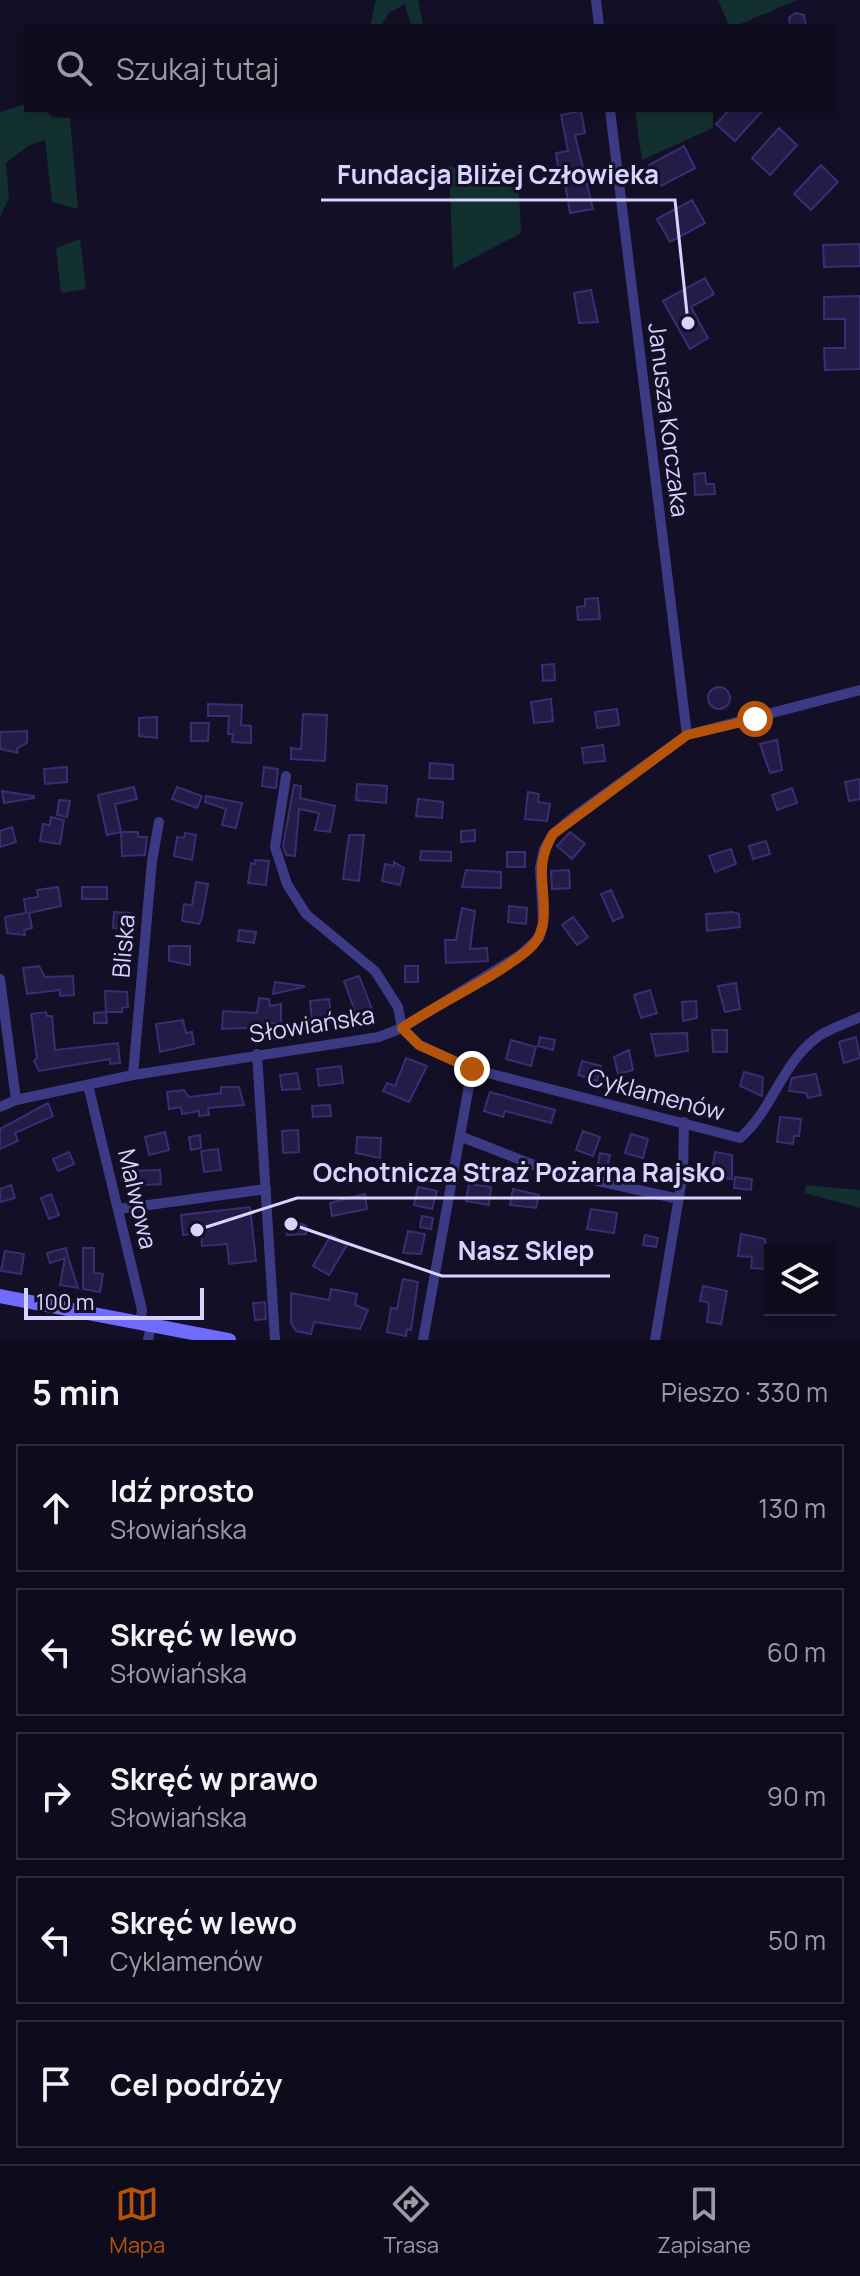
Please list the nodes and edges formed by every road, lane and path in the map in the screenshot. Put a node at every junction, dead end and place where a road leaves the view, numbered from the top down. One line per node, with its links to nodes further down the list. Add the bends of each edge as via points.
1 (596, 0): 2 (street)
2 (599, 24)
3 (610, 112): 5 (street, Janusza Korczaka)
4 (860, 690): 5 (street, Słowiańska)
5 (687, 735): 10 (street, Słowiańska, via 553,834 540,868 543,922 529,949)
6 (286, 776): 10 (street, via 275,847 287,884 306,914 375,971 398,1007)
7 (159, 822): 13 (street, Bliska)
8 (0, 979): 15 (street)
9 (860, 1017): 17 (street, Cyklamenów, via 816,1037 802,1051 753,1127 740,1138)
10 (402, 1028): 11 (street, Słowiańska, via 379,1037); 12 (street, Cyklamenów, via 419,1045)
11 (257, 1054): 13 (street, Słowiańska); 19 (street)
12 (472, 1069): 17 (street, Cyklamenów); 18 (street)
13 (133, 1075): 14 (street, Słowiańska)
14 (88, 1085): 15 (street, Słowiańska); 21 (street, Malwowa)
15 (16, 1100): 16 (street, Słowiańska)
16 (0, 1107)
17 (684, 1122): 20 (street)
18 (462, 1137): 20 (street, via 544,1169); 26 (street)
19 (266, 1189): 21 (street); 25 (street)
20 (679, 1199): 27 (street)
21 (119, 1209): 23 (street, Malwowa)
22 (0, 1296): 23 (main road)
23 (146, 1329): 24 (main road)
24 (229, 1340)
25 (275, 1340)
26 (423, 1340)
27 (655, 1340)

